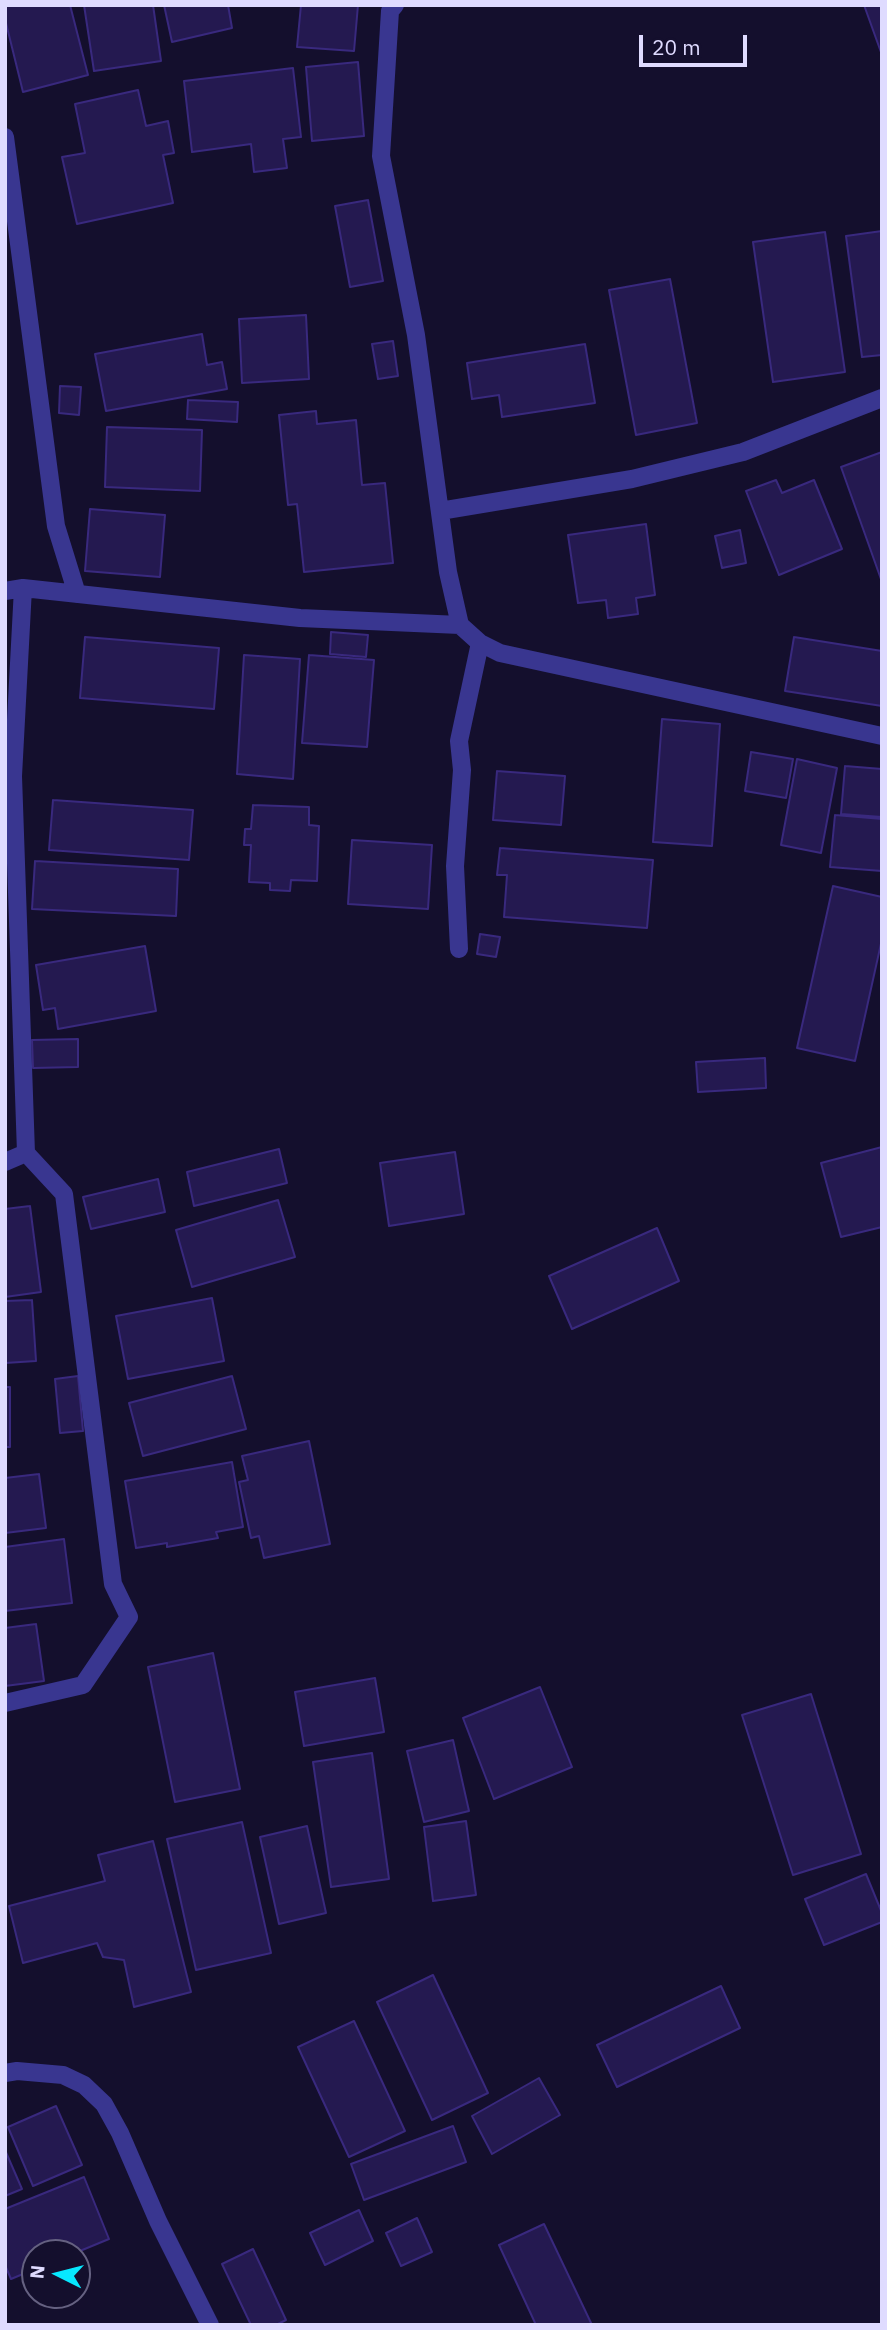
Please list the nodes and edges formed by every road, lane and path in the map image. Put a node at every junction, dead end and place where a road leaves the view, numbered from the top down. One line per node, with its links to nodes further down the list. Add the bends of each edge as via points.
1 (395, 5): 4 (street, via 390,12 381,156 416,335)
2 (5, 137): 6 (street, via 56,526)
3 (882, 398): 4 (street, via 743,452 632,479)
4 (440, 511): 7 (street)
5 (14, 590): 6 (street); 11 (street, via 13,776)
6 (77, 594): 7 (street, via 300,618)
7 (460, 625): 8 (street)
8 (480, 643): 9 (street, via 500,653); 10 (street, via 459,740 462,770 455,866)
9 (882, 736)
10 (459, 949)
11 (26, 1153): 12 (street); 13 (street, via 64,1194 113,1584 129,1618 83,1685)
12 (5, 1162)
13 (5, 1703)
14 (5, 2073): 15 (street, via 64,2075 84,2085 104,2104)
15 (210, 2325)

